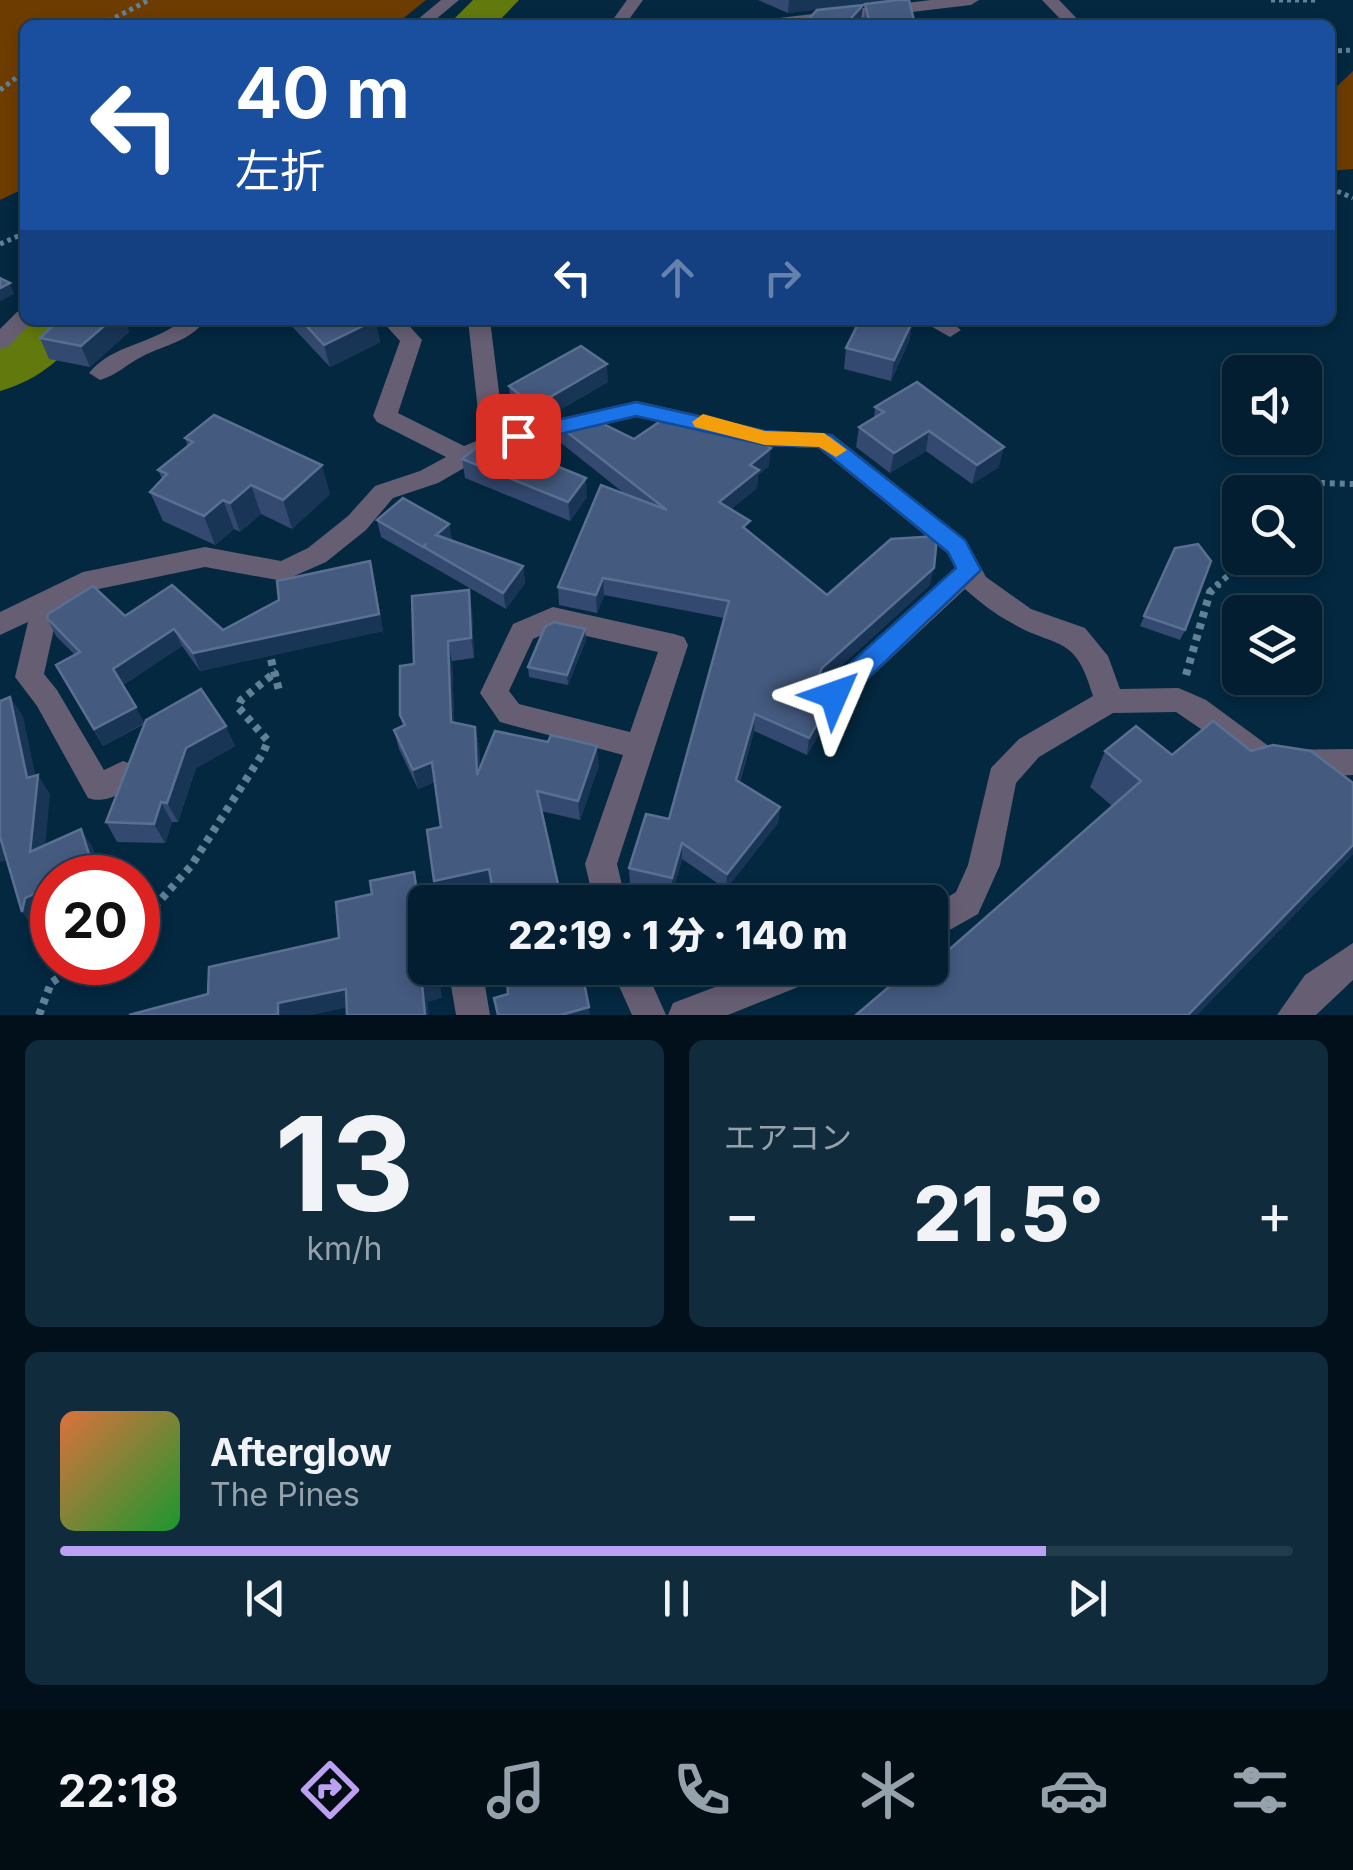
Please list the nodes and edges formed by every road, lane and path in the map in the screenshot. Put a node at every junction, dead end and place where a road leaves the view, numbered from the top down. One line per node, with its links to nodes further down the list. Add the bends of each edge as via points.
1 (149, 0): 7 (path)
2 (451, 0): 8 (street)
3 (970, 0): 9 (street)
4 (1050, 0): 10 (street)
5 (1271, 0): 6 (path)
6 (1318, 0)
7 (111, 20)
8 (425, 20)
9 (803, 20)
10 (1071, 20)
11 (20, 74): 12 (path)
12 (0, 90)
13 (20, 322): 17 (street)
14 (189, 325): 18 (street)
15 (397, 325): 20 (street, via 411,340 385,416)
16 (480, 325): 19 (street, via 490,411)
17 (0, 342)
18 (100, 373)
19 (518, 436): 20 (street, via 490,442); 23 (street, via 636,409 765,438 824,440 957,546)
20 (464, 458): 25 (street, via 384,492 317,555 283,571 204,557 83,582)
21 (1322, 483): 22 (path)
22 (1353, 484)
23 (969, 570): 30 (street); 32 (street, via 976,584 1021,616 1074,636 1098,664)
24 (1230, 575): 31 (path, via 1210,592)
25 (47, 600): 26 (street); 35 (street, via 29,677 99,789)
26 (0, 624)
27 (266, 640): 28 (path)
28 (278, 671): 29 (path); 37 (path, via 238,708 268,742 263,753)
29 (280, 694)
30 (834, 695)
31 (1178, 700): 32 (street); 34 (street, via 1267,761)
32 (1109, 701): 38 (street, via 1029,748 1002,777 984,865 967,903)
33 (640, 748): 33 (street, via 674,645 553,618 523,632 494,693 510,714); 36 (street, via 601,864)
34 (1353, 762)
35 (123, 774)
36 (606, 885)
37 (160, 902)
38 (948, 915)
39 (1353, 959): 48 (street)
40 (48, 985): 44 (path)
41 (468, 985): 45 (street)
42 (636, 985): 46 (street)
43 (762, 985): 47 (street)
44 (39, 1015)
45 (473, 1015)
46 (649, 1015)
47 (684, 1015)
48 (1294, 1015)

